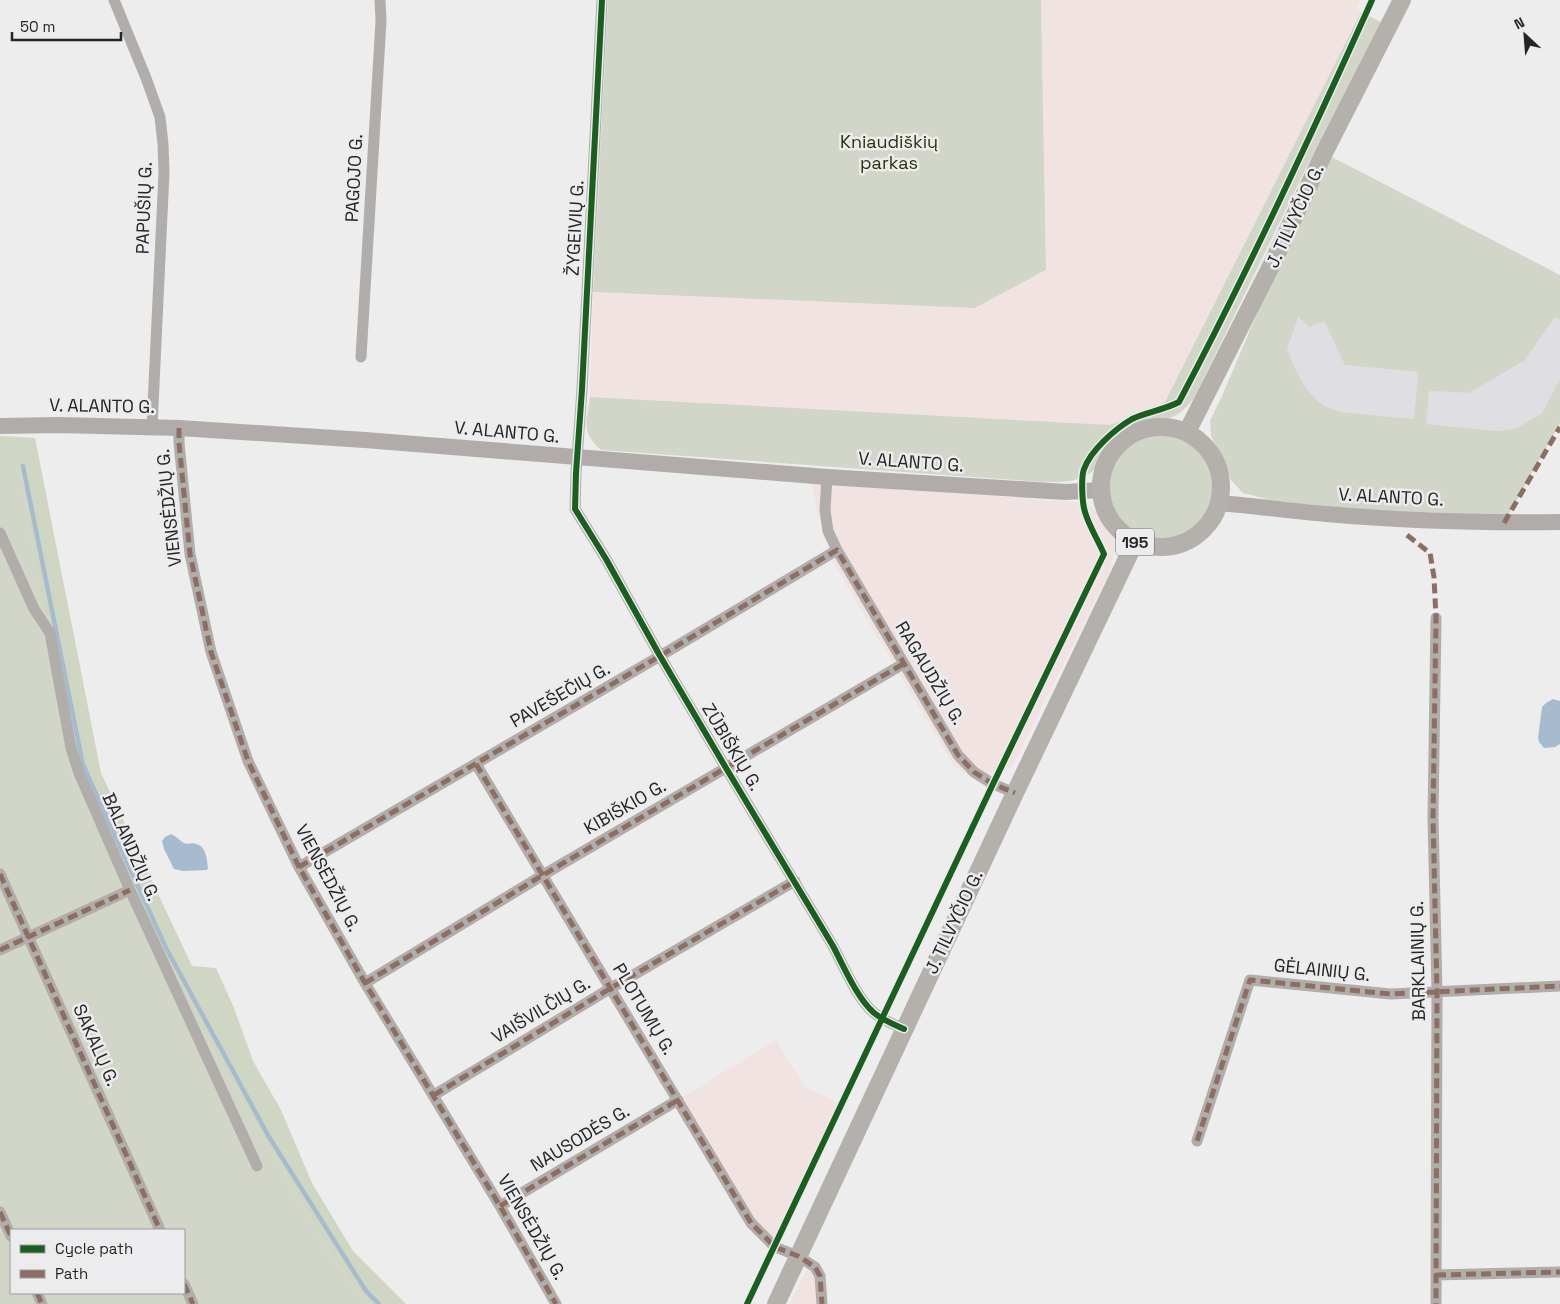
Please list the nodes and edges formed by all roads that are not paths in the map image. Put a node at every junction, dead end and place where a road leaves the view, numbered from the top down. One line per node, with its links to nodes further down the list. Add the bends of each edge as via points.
1 (114, 0): 7 (street, PAPUŠIŲ G., via 160,117 163,144)
2 (380, 0): 5 (street, PAGOJO G.)
3 (602, 0): 10 (street, ŽYGEIVIŲ G.)
4 (1402, 0): 9 (main road, J. TILVYČIO G.)
5 (361, 358)
6 (0, 426): 7 (main road, V. ALANTO G.)
7 (152, 427): 8 (main road, V. ALANTO G.)
8 (179, 428): 10 (main road, V. ALANTO G.); 24 (street, VIENSĖDŽIŲ G., via 190,554 211,652 248,761)
9 (1187, 432): 12 (main road, 195, via 1157,427 1128,436 1107,460); 13 (main road, 195, via 1204,444 1216,462 1222,482)
10 (578, 458): 11 (main road, V. ALANTO G.); 19 (street, ZŪBIŠKIŲ G., via 575,509)
11 (827, 477): 12 (main road, V. ALANTO G., via 1066,492); 17 (street, RAGAUDŽIŲ G., via 825,510 828,531)
12 (1100, 490): 16 (main road, 195, via 1110,521)
13 (1220, 503): 14 (main road, V. ALANTO G., via 1375,517 1504,523); 16 (main road, 195, via 1208,526 1187,542 1160,548)
14 (1560, 522)
15 (0, 533): 28 (street, BALANDŽIŲ G., via 34,609 50,633 71,748)
16 (1135, 542): 23 (main road, J. TILVYČIO G. / 195)
17 (837, 550): 19 (street, PAVEŠEČIŲ G.); 20 (street, RAGAUDŽIŲ G.)
18 (1436, 618): 34 (street, BARKLAINIŲ G., via 1432,818)
19 (660, 656): 21 (street, PAVEŠEČIŲ G.); 22 (street, ZŪBIŠKIŲ G.)
20 (903, 664): 22 (street, KIBIŠKIO G.); 23 (street, RAGAUDŽIŲ G., via 958,755 974,772)
21 (476, 764): 24 (street, PAVEŠEČIŲ G.); 26 (street, PLOTUMŲ G.)
22 (726, 768): 26 (street, KIBIŠKIO G.); 27 (street, ZŪBIŠKIŲ G.)
23 (1015, 793): 35 (main road, J. TILVYČIO G. / 195)
24 (299, 867): 31 (street, VIENSĖDŽIŲ G.)
25 (0, 874): 29 (street, SAKALŲ G.)
26 (543, 875): 31 (street, KIBIŠKIO G.); 33 (street, PLOTUMŲ G.)
27 (795, 881): 33 (street, VAIŠVILČIŲ G.); 35 (street, ZŪBIŠKIŲ G., via 872,1011)
28 (130, 890): 29 (street); 39 (street, BALANDŽIŲ G.)
29 (28, 937): 30 (street); 42 (street, SAKALŲ G.)
30 (0, 950)
31 (365, 982): 36 (street, VIENSĖDŽIŲ G.)
32 (1560, 986): 34 (street, GĖLAINIŲ G.)
33 (611, 988): 36 (street, VAIŠVILČIŲ G.); 37 (street, PLOTUMŲ G.)
34 (1437, 992): 38 (street, GĖLAINIŲ G., via 1390,994 1250,980); 46 (street, BARKLAINIŲ G.)
35 (904, 1029): 44 (main road, J. TILVYČIO G. / 195)
36 (434, 1095): 40 (street, VIENSĖDŽIŲ G.)
37 (678, 1100): 40 (street, NAUSODĖS G.); 44 (street, PLOTUMŲ G., via 752,1223 775,1247)
38 (1197, 1141)
39 (257, 1166)
40 (500, 1206): 49 (street, VIENSĖDŽIŲ G.)
41 (0, 1212): 43 (street)
42 (160, 1229)
43 (10, 1234)
44 (798, 1256): 50 (main road, J. TILVYČIO G. / 195); 51 (street, PLOTUMŲ G., via 815,1267 820,1276)
45 (1560, 1272): 46 (street)
46 (1436, 1275): 52 (street, BARKLAINIŲ G.)
47 (185, 1286): 48 (street)
48 (193, 1304)
49 (556, 1304)
50 (776, 1304)
51 (822, 1304)
52 (1436, 1304)

